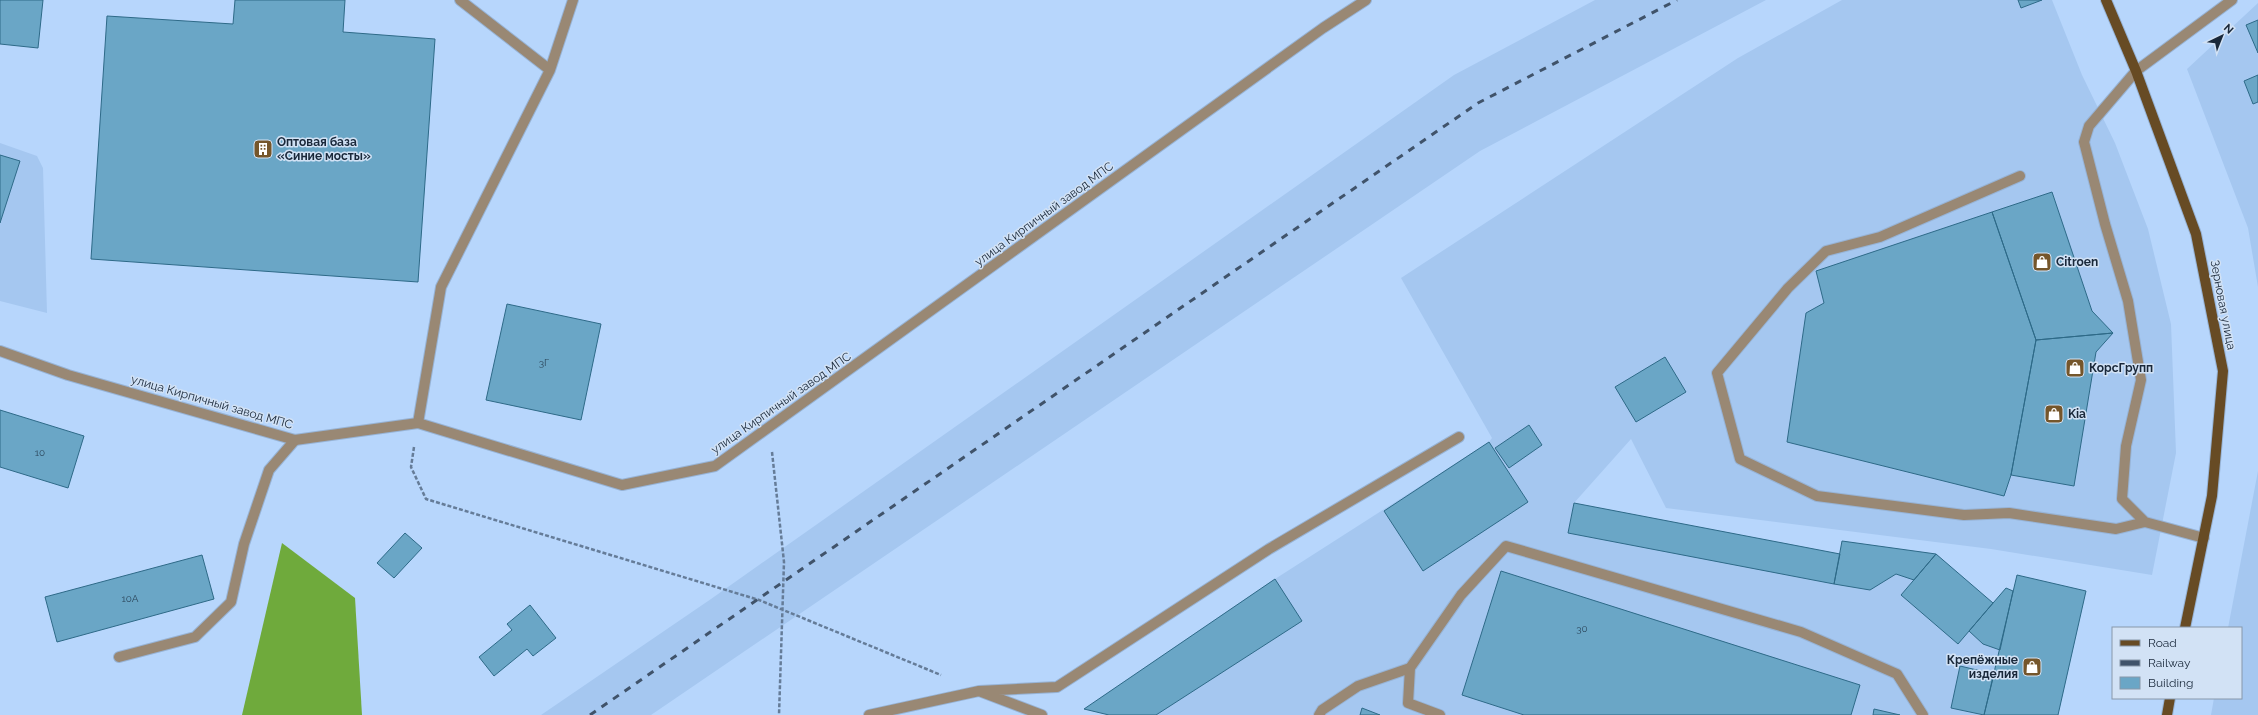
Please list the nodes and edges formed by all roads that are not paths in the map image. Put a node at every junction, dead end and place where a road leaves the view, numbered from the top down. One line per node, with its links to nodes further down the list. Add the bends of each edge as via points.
1 (460, 0): 6 (street)
2 (573, 0): 6 (street)
3 (1366, 0): 10 (street, улица Кирпичный завод МПС, via 715,466 622,485)
4 (2106, 0): 7 (main road, Зерновая улица)
5 (2232, 0): 7 (street)
6 (550, 70): 10 (street, via 441,287)
7 (2136, 71): 13 (street, via 2089,126 2084,142 2128,301 2141,380 2126,446 2122,499); 14 (main road, Зерновая улица, via 2196,234 2223,371 2212,496)
8 (2020, 176): 13 (street, via 1880,237 1826,251 1788,288 1717,373 1740,459 1817,496 1964,515 2009,513 2116,529)
9 (0, 351): 12 (street, улица Кирпичный завод МПС, via 68,375)
10 (418, 422): 12 (street, улица Кирпичный завод МПС)
11 (1459, 437): 18 (street, via 1269,549 1057,688)
12 (295, 440): 16 (street, via 269,470 244,544 231,602 195,637)
13 (2144, 522): 14 (street)
14 (2204, 538): 15 (main road, Зерновая улица)
15 (2185, 627)
16 (119, 657)
17 (1410, 668): 22 (street, via 1358,686 1322,710); 23 (street, via 1408,704); 24 (street, via 1461,595 1506,546 1800,632 1897,674)
18 (979, 691): 20 (street); 21 (street)
19 (2170, 699): 25 (main road)
20 (869, 715)
21 (1042, 715)
22 (1319, 715)
23 (1440, 715)
24 (1923, 715)
25 (2167, 715)

